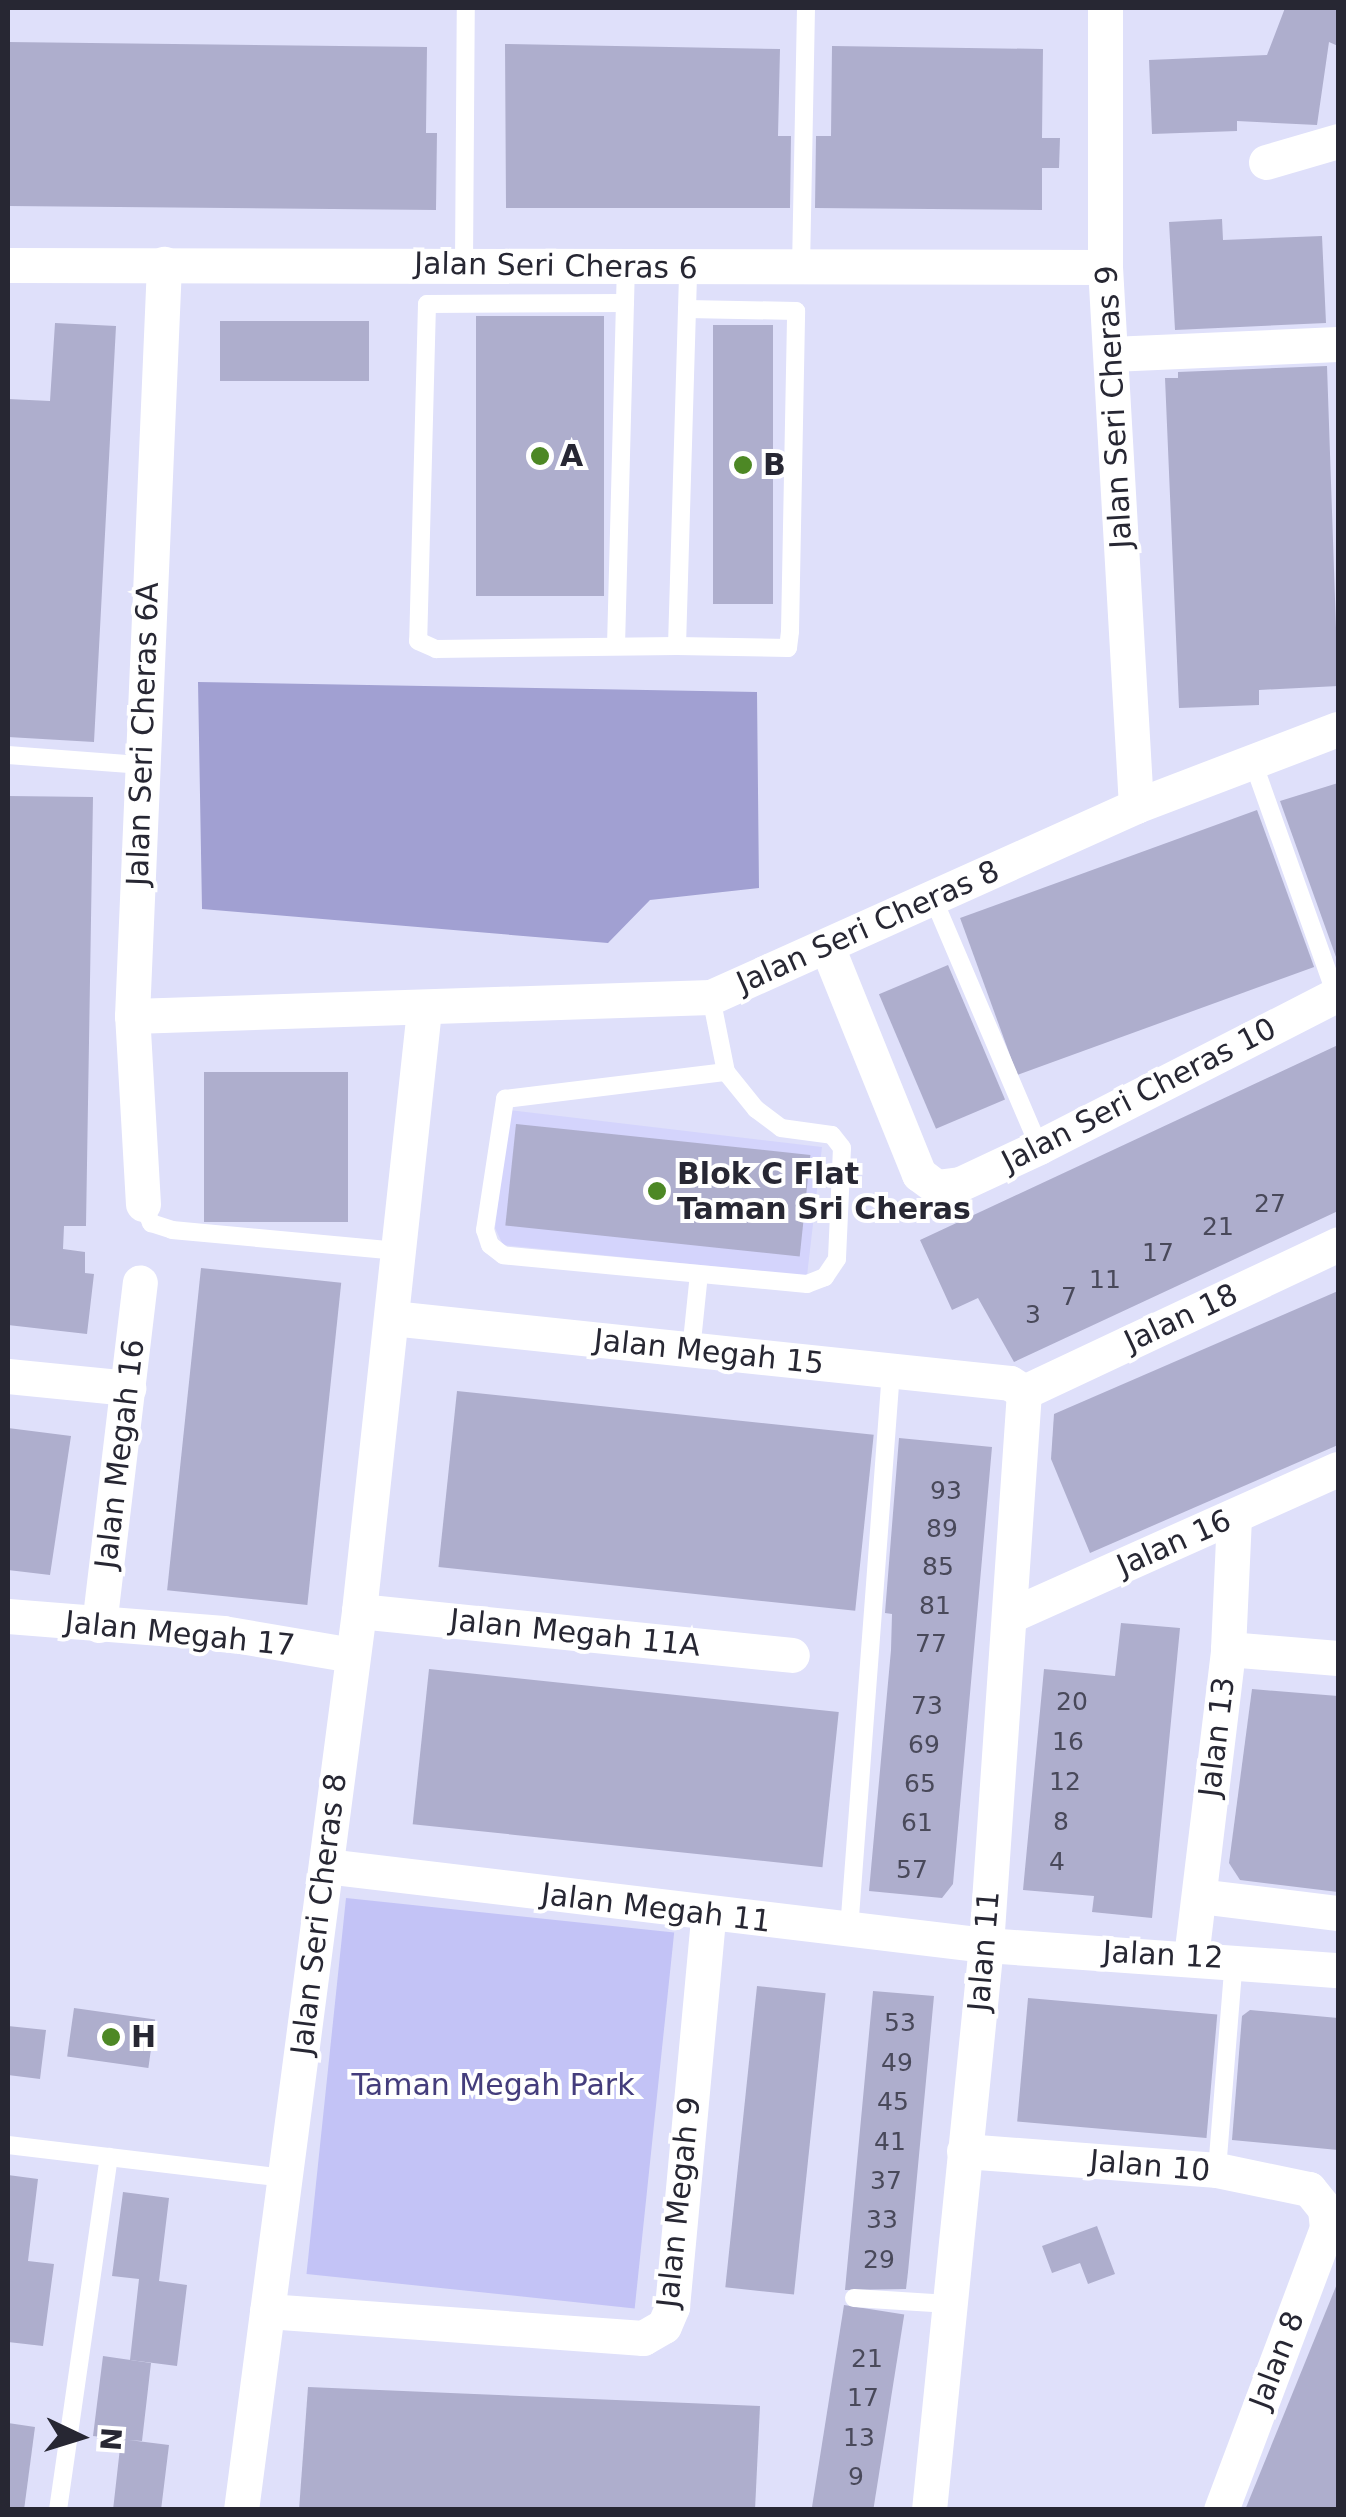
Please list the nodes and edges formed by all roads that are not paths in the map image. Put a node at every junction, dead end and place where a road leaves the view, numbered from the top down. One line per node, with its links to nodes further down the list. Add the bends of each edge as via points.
1 (466, 8): 6 (lane)
2 (806, 8): 12 (lane)
3 (1105, 8): 10 (street, Jalan Seri Cheras 9)
4 (1338, 141): 5 (street)
5 (1266, 162)
6 (464, 263): 7 (street, Jalan Seri Cheras 6); 9 (street, Jalan Seri Cheras 6)
7 (164, 264): 8 (street, Jalan Seri Cheras 6); 22 (street, Jalan Seri Cheras 6A)
8 (8, 265)
9 (626, 267): 11 (street, Jalan Seri Cheras 6); 13 (lane)
10 (1105, 267): 12 (street, Jalan Seri Cheras 6); 16 (street, Jalan Seri Cheras 9)
11 (688, 268): 12 (street, Jalan Seri Cheras 6); 14 (lane)
12 (801, 268)
13 (625, 304): 17 (lane); 17 (lane, via 428,304 418,624 418,641 436,650)
14 (687, 309): 18 (lane); 18 (lane, via 796,311 790,631 788,648)
15 (1338, 344): 16 (street)
16 (1111, 354): 23 (street, Jalan Seri Cheras 9)
17 (616, 646): 18 (lane)
18 (677, 646)
19 (1338, 729): 21 (street, Jalan Seri Cheras 8)
20 (8, 755): 22 (lane)
21 (1253, 762): 23 (street, Jalan Seri Cheras 8); 26 (lane)
22 (140, 765): 29 (street, Jalan Seri Cheras 6A)
23 (1136, 806): 24 (street, Jalan Seri Cheras 8)
24 (934, 898): 25 (street, Jalan Seri Cheras 8); 31 (lane)
25 (828, 949): 27 (street, Jalan Seri Cheras 8); 31 (street, Jalan Seri Cheras 10, via 919,1174 936,1187 960,1184)
26 (1337, 995): 31 (street, Jalan Seri Cheras 10)
27 (711, 997): 28 (street, Jalan Seri Cheras 8); 30 (lane)
28 (424, 1010): 29 (street, Jalan Seri Cheras 8); 34 (street, Jalan Seri Cheras 8)
29 (132, 1016): 32 (street, Jalan Seri Cheras 6A)
30 (726, 1072): 35 (lane, via 781,1128 832,1136 842,1148 837,1259 826,1277 807,1284); 35 (lane, via 504,1098 498,1113 485,1230 490,1245 503,1255)
31 (1039, 1148)
32 (143, 1204): 34 (lane, via 152,1223 172,1230)
33 (1338, 1244): 42 (street, Jalan 18)
34 (398, 1250): 37 (street, Jalan Seri Cheras 8)
35 (699, 1274): 38 (lane)
36 (140, 1282): 41 (street, Jalan Megah 16)
37 (392, 1318): 38 (street, Jalan Megah 15); 45 (street, Jalan Seri Cheras 8)
38 (690, 1351): 39 (street, Jalan Megah 15)
39 (892, 1370): 42 (street, Jalan Megah 15, via 1010,1383); 57 (lane)
40 (8, 1376): 41 (street)
41 (128, 1388): 48 (street, Jalan Megah 16)
42 (1024, 1392): 47 (street, Jalan 11)
43 (1338, 1469): 44 (street, Jalan 16)
44 (1234, 1516): 47 (street, Jalan 16); 49 (street, Jalan 13)
45 (358, 1611): 50 (street, Jalan Seri Cheras 8); 51 (street, Jalan Megah 11A)
46 (8, 1616): 48 (street, Jalan Megah 17)
47 (1009, 1616): 58 (street, Jalan 11)
48 (99, 1624): 50 (street, Jalan Megah 17, via 224,1633)
49 (1228, 1649): 52 (street); 54 (street, Jalan 13)
50 (352, 1655): 53 (street, Jalan Seri Cheras 8)
51 (792, 1655)
52 (1338, 1658)
53 (326, 1866): 56 (street, Jalan Megah 11); 66 (street, Jalan Seri Cheras 8)
54 (1198, 1896): 55 (street); 59 (street, Jalan 13)
55 (1338, 1913)
56 (708, 1916): 57 (street, Jalan Megah 11); 70 (street, Jalan Megah 9, via 672,2307 664,2326 642,2338)
57 (849, 1930): 58 (street, Jalan Megah 11)
58 (986, 1945): 59 (street, Jalan 12); 63 (street, Jalan 11)
59 (1191, 1957): 60 (street, Jalan 12)
60 (1234, 1960): 61 (street, Jalan 12); 65 (lane)
61 (1338, 1970)
62 (8, 2144): 64 (lane)
63 (964, 2151): 65 (street, Jalan 10); 69 (street, Jalan 11)
64 (109, 2157): 66 (lane); 71 (lane)
65 (1217, 2170): 67 (street, Jalan 10, via 1309,2189)
66 (284, 2178): 70 (street, Jalan Seri Cheras 8)
67 (1325, 2209): 74 (street, Jalan 8, via 1327,2228)
68 (854, 2298): 69 (lane)
69 (949, 2304): 73 (street, Jalan 11)
70 (266, 2311): 72 (street, Jalan Seri Cheras 8)
71 (58, 2510)
72 (241, 2510)
73 (929, 2510)
74 (1221, 2510)

